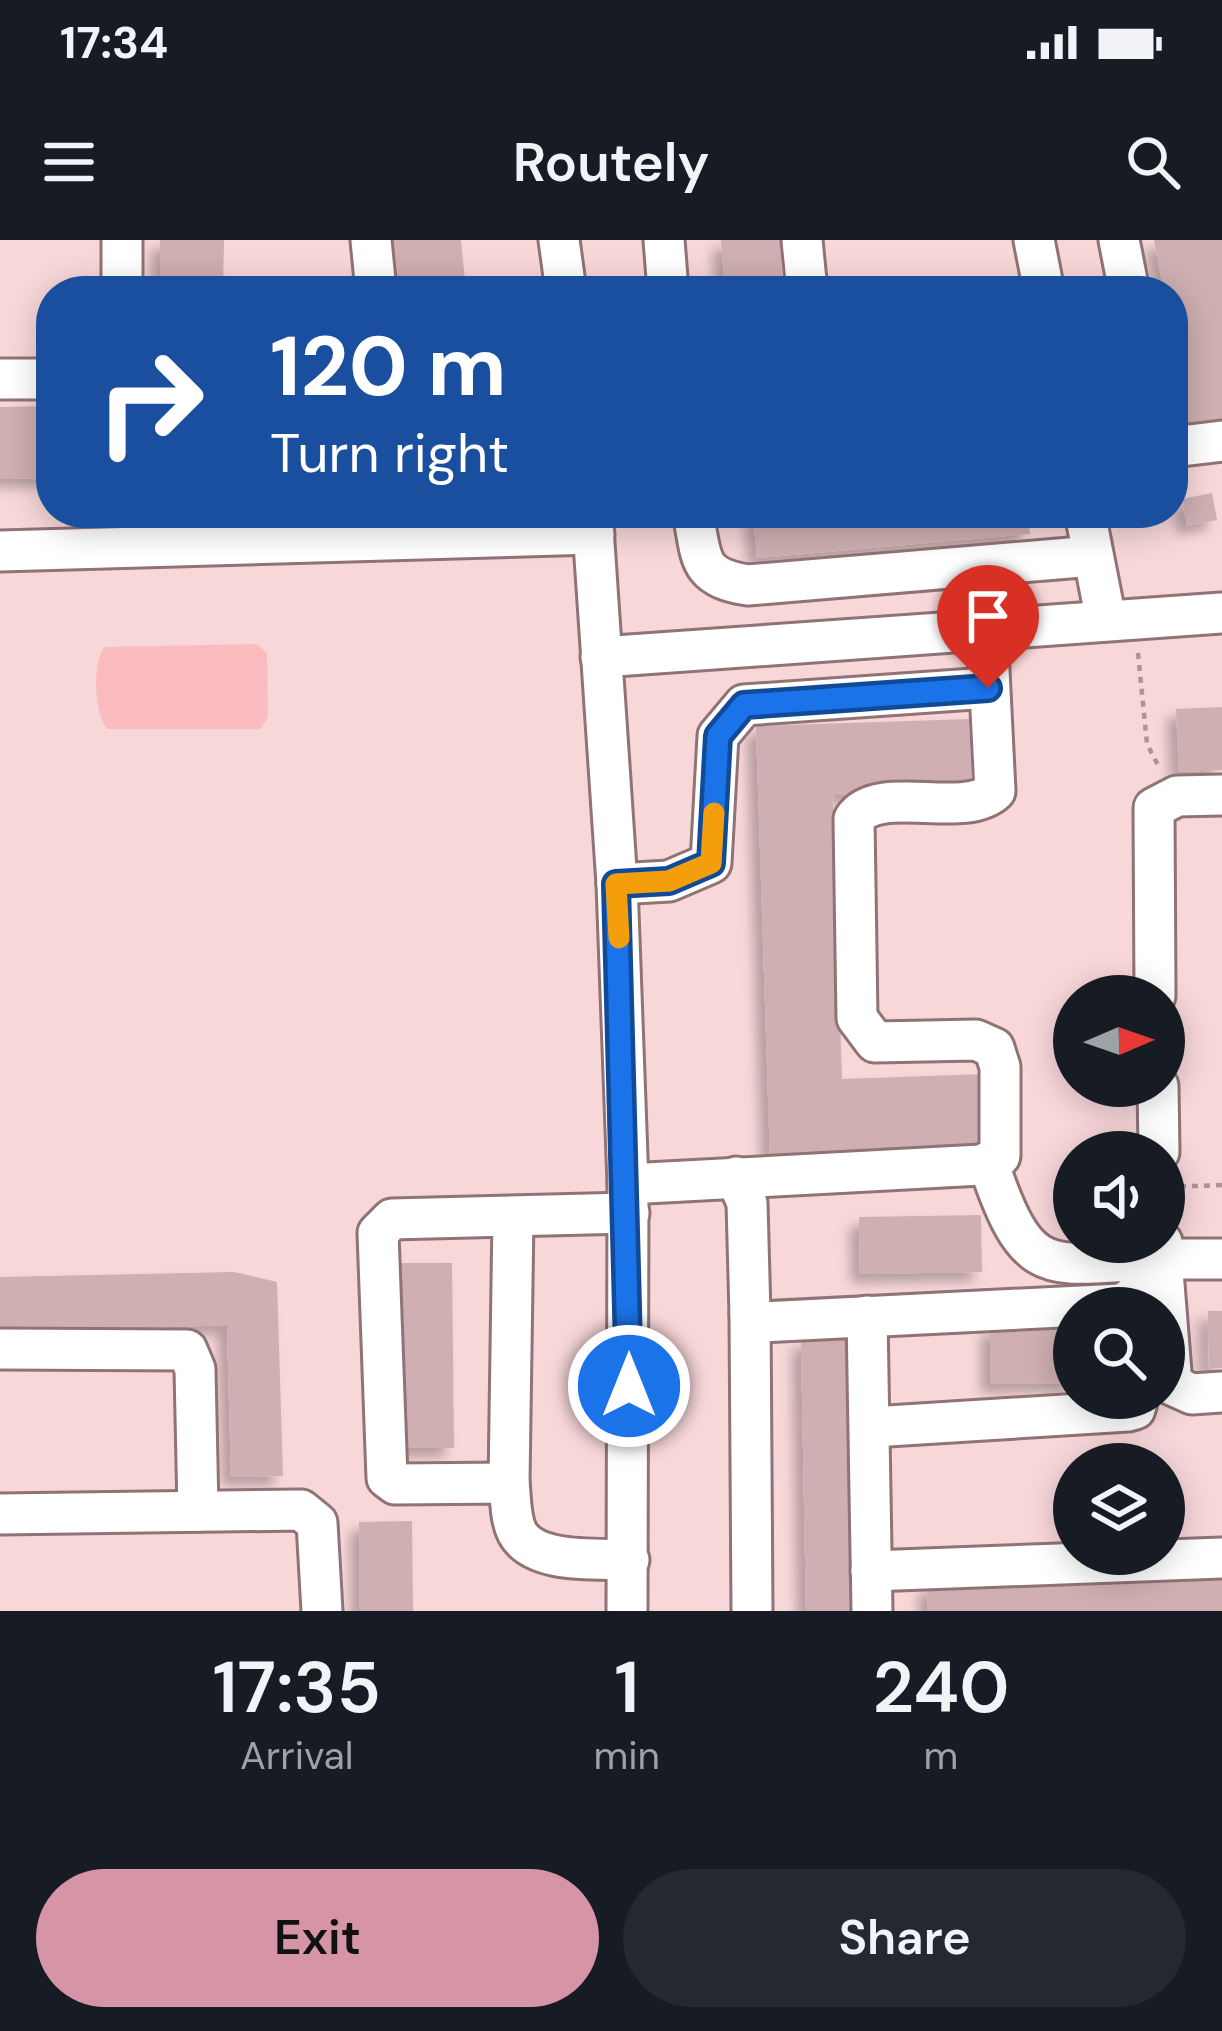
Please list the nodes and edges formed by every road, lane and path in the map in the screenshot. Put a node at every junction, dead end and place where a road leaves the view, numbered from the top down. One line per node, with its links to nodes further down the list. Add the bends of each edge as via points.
1 (122, 240): 8 (street)
2 (371, 240): 9 (street)
3 (559, 240): 10 (street)
4 (664, 240): 11 (street)
5 (802, 240): 12 (street)
6 (1034, 240): 13 (street)
7 (1119, 240): 14 (street)
8 (122, 276)
9 (375, 276)
10 (564, 276)
11 (667, 276)
12 (806, 276)
13 (1041, 276)
14 (1126, 276)
15 (0, 379): 16 (street)
16 (36, 379)
17 (1222, 441): 18 (street)
18 (1188, 445)
19 (368, 528): 23 (street)
20 (593, 528): 28 (street)
21 (696, 528): 24 (street, via 703,565 719,580 748,586)
22 (1088, 528): 24 (street)
23 (0, 551)
24 (1093, 556): 26 (street)
25 (1222, 613): 26 (street)
26 (1114, 620): 27 (street); 31 (path, via 1140,656 1147,743)
27 (987, 630): 28 (street); 29 (street)
28 (601, 657): 32 (street)
29 (988, 688): 32 (street, via 744,705 718,736 711,863 669,881); 34 (street, via 995,741 990,797 872,805 858,812 853,829 860,1028 875,1042 976,1040 994,1048 1002,1148)
30 (1222, 795): 31 (street)
31 (1168, 798): 33 (street, via 1150,819)
32 (616, 884): 38 (street)
33 (1154, 975)
34 (988, 1165): 35 (street); 42 (street, via 1010,1226 1034,1256)
35 (736, 1177): 38 (street); 45 (street, via 747,1203)
36 (1222, 1185): 37 (path)
37 (1185, 1186)
38 (628, 1198): 39 (street); 55 (street)
39 (513, 1217): 51 (street); 51 (street, via 392,1219 378,1233 387,1478)
40 (1185, 1254): 41 (street)
41 (1222, 1258)
42 (1053, 1262)
43 (1163, 1263): 48 (street, via 1172,1385 1192,1394)
44 (1053, 1307): 46 (street)
45 (750, 1316): 46 (street); 59 (street)
46 (867, 1316): 50 (street)
47 (0, 1349): 52 (street, via 187,1350 195,1369)
48 (1222, 1392)
49 (1053, 1416): 50 (street)
50 (872, 1426): 56 (street)
51 (508, 1483): 55 (street, via 518,1534 531,1546)
52 (198, 1511): 53 (street); 57 (street, via 311,1514)
53 (0, 1514)
54 (1222, 1558): 56 (street)
55 (629, 1560): 58 (street)
56 (872, 1570): 60 (street)
57 (322, 1611)
58 (627, 1611)
59 (752, 1611)
60 (872, 1611)

